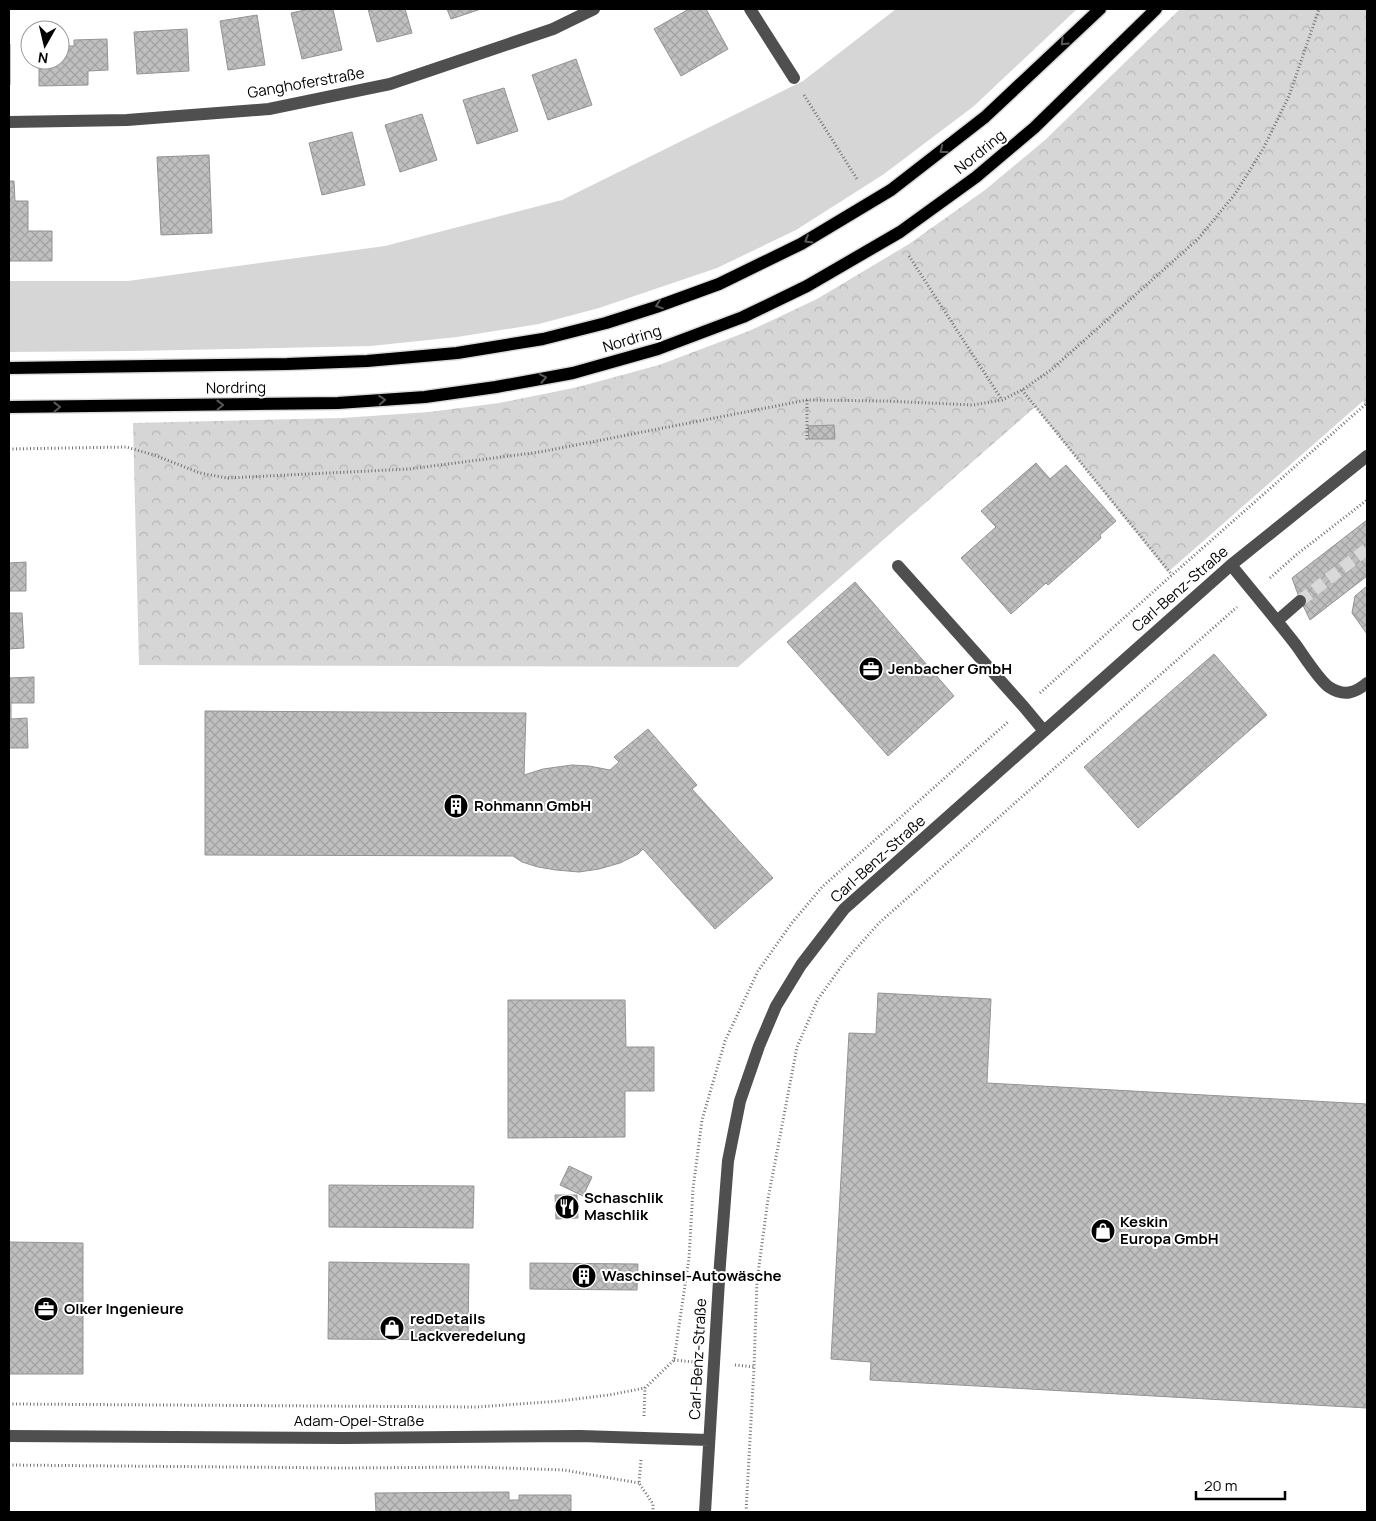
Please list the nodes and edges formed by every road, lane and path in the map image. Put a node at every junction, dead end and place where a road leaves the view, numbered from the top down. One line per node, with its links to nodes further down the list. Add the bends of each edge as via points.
1 (594, 9): 7 (street, Ganghoferstraße, via 553,29 390,84 269,109 127,120)
2 (750, 9): 6 (street)
3 (1100, 9): 10 (main road, Nordring, one-way to 10, via 985,117 891,190 802,244 719,284 656,307 543,339 448,354 287,364)
4 (1156, 9): 14 (main road, Nordring, one-way to 4, via 338,403 425,397 573,373 658,349 743,318 807,286 900,232 976,177 1034,128)
5 (1319, 9): 11 (path, via 1289,96 1263,149 1235,194 1198,239 1051,370)
6 (794, 78): 8 (path)
7 (9, 122)
8 (857, 179)
9 (909, 256): 13 (path)
10 (9, 368)
11 (1022, 390): 13 (path); 21 (path)
12 (807, 400): 13 (path, via 973,405); 15 (path); 16 (path, via 540,452 409,469 227,478 200,473 154,454 126,447)
13 (1002, 400)
14 (9, 407)
15 (807, 440)
16 (9, 448)
17 (1367, 456): 19 (street, Carl-Benz-Straße)
18 (1367, 500): 22 (path)
19 (1230, 565): 22 (street); 26 (street, Carl-Benz-Straße)
20 (898, 566): 26 (street)
21 (1172, 575)
22 (1253, 592): 24 (street); 34 (path, via 879,923 846,960 818,999 797,1047 759,1263)
23 (1300, 600): 24 (street)
24 (1277, 621): 25 (street, via 1328,687 1351,693)
25 (1367, 683)
26 (1044, 731): 30 (street, Carl-Benz-Straße, via 844,909 800,965 776,1006 740,1101 728,1161)
27 (645, 1388): 28 (path, via 560,1401 477,1407)
28 (9, 1404)
29 (9, 1436): 30 (street, Adam-Opel-Straße, via 580,1436)
30 (709, 1440): 33 (street, Carl-Benz-Straße)
31 (9, 1465): 32 (path, via 564,1470 639,1482 653,1504)
32 (653, 1512)
33 (705, 1512)
34 (746, 1512)

